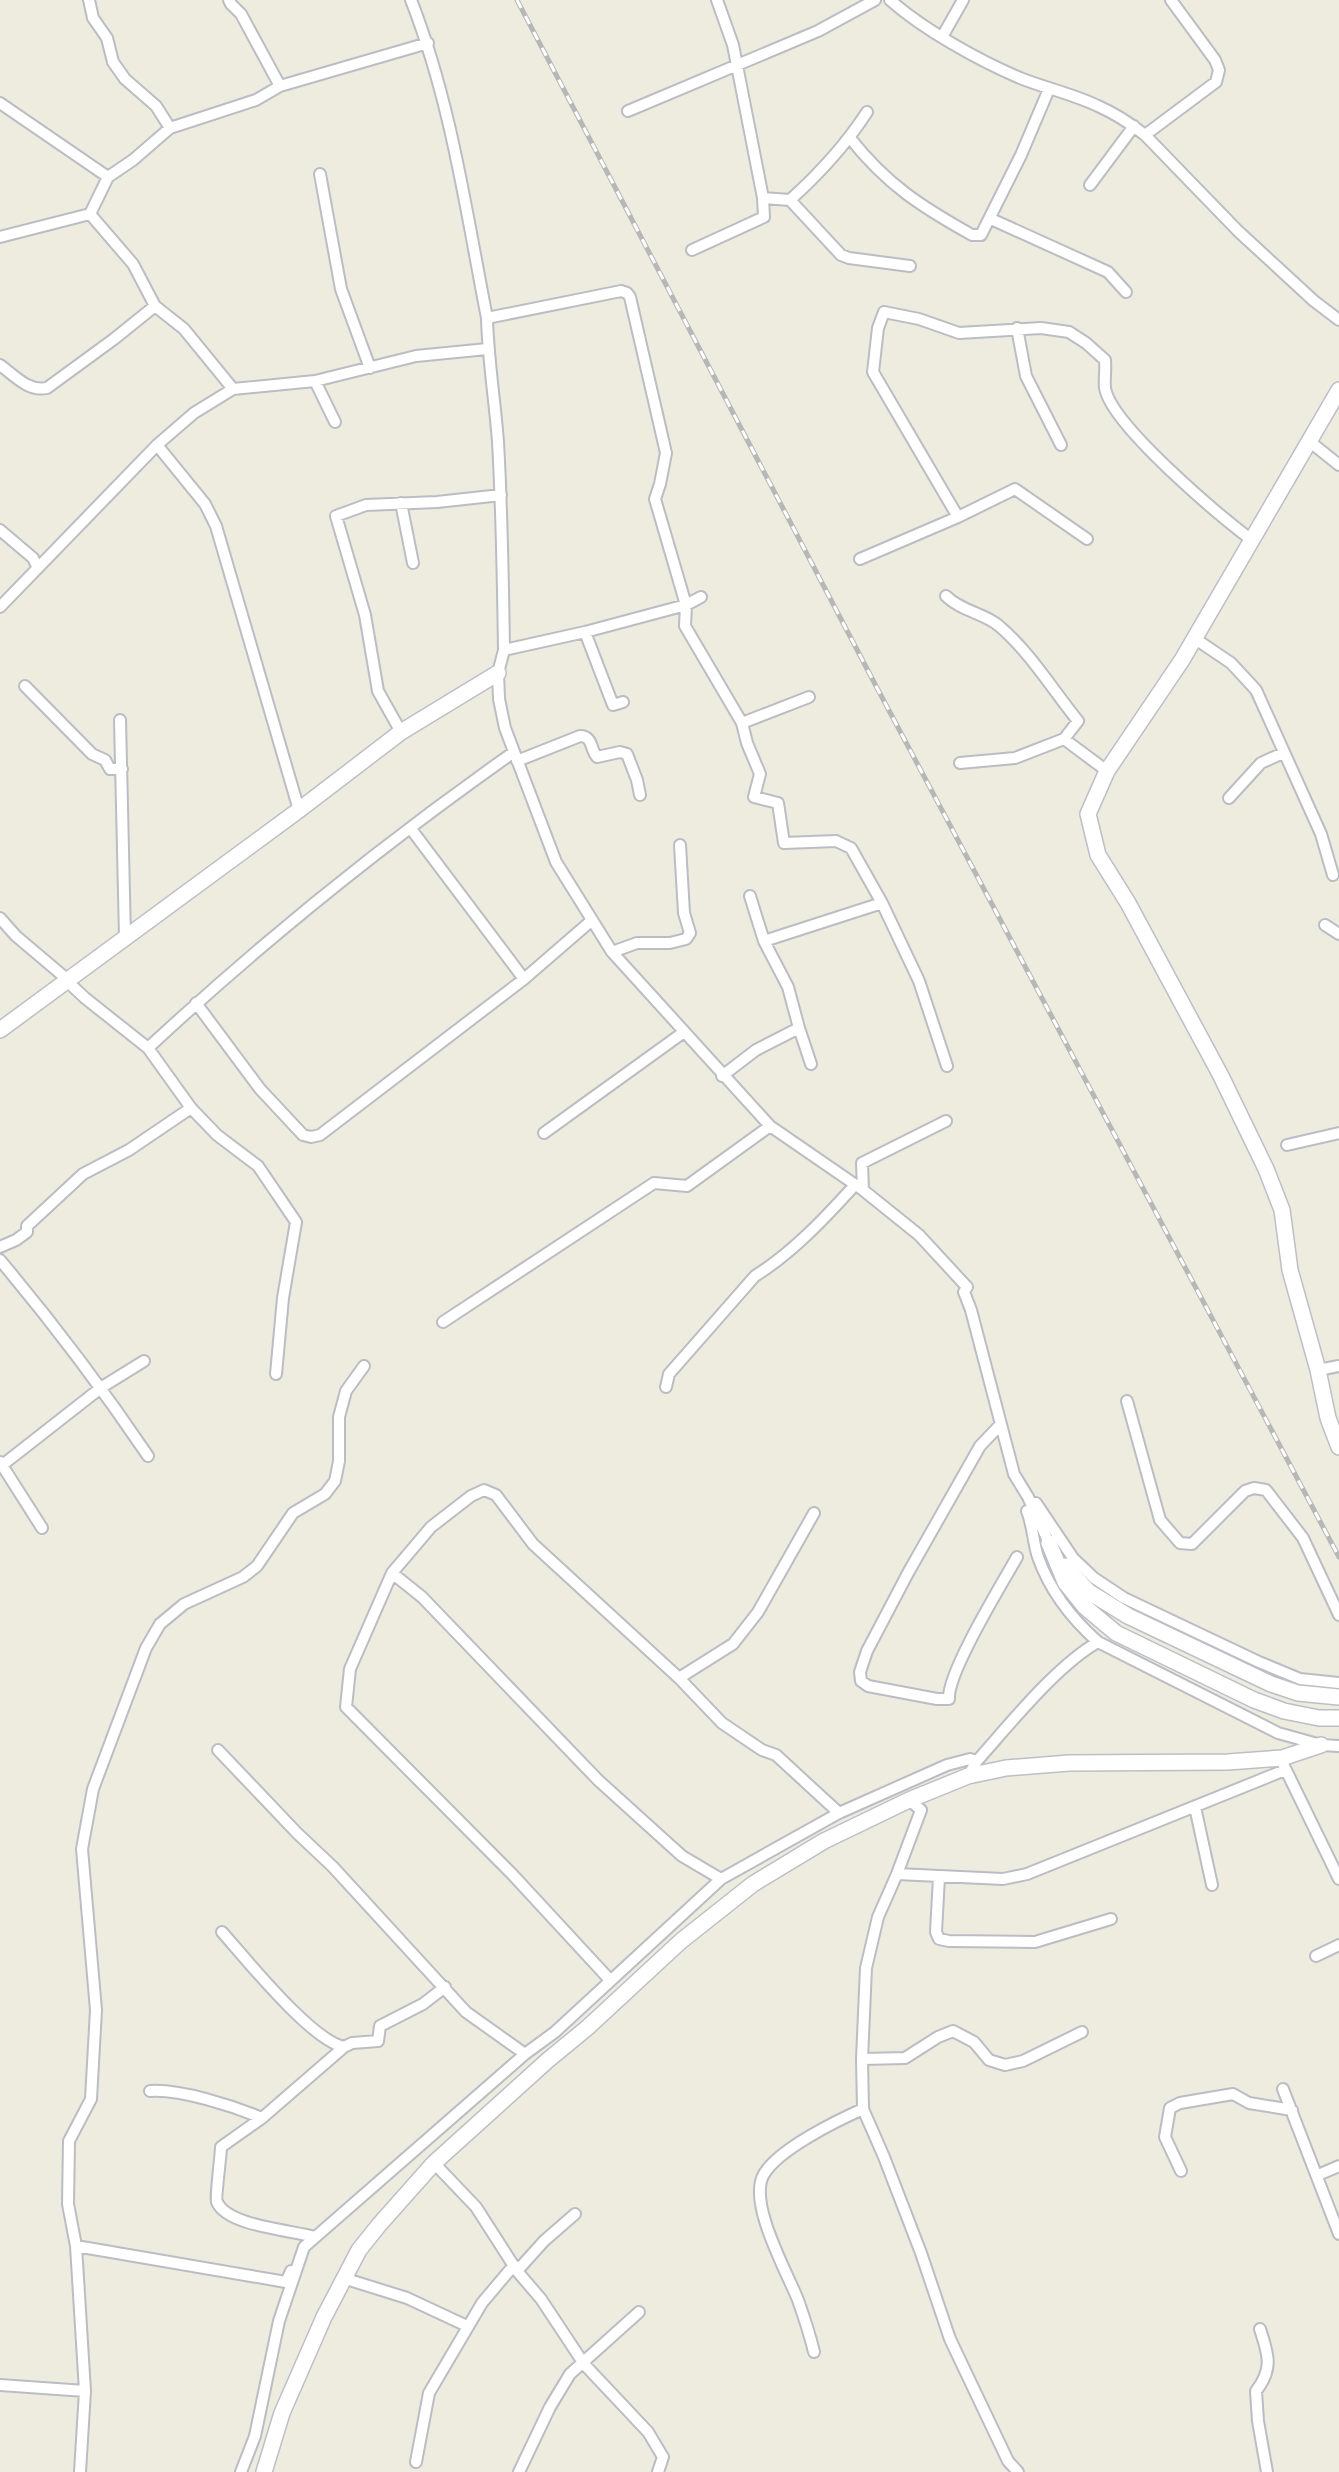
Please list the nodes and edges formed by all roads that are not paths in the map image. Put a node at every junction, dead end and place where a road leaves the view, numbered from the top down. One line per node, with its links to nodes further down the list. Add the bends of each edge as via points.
1 (89, 0): 18 (street, via 93,18 107,38 114,62 125,79 156,106)
2 (229, 0): 12 (street, via 241,14)
3 (411, 0): 10 (street)
4 (717, 0): 11 (street)
5 (875, 0): 11 (street, via 818,31)
6 (890, 0): 9 (street)
7 (963, 0): 9 (street)
8 (1171, 0): 19 (street, via 1215,60 1219,76)
9 (942, 37): 13 (street)
10 (428, 43): 12 (street); 33 (street, via 447,117)
11 (737, 64): 15 (street); 24 (street)
12 (280, 86): 18 (street, via 256,100)
13 (1049, 89): 17 (street, via 1098,106); 27 (street)
14 (0, 103): 22 (street)
15 (628, 111)
16 (867, 112): 20 (street)
17 (1134, 126): 19 (street); 23 (street)
18 (170, 128): 22 (street)
19 (1145, 135): 34 (street, via 1238,231)
20 (850, 138): 25 (street); 27 (street, via 867,160 923,207 972,235 981,235)
21 (320, 174): 38 (street, via 341,289)
22 (108, 177): 26 (street)
23 (1090, 185)
24 (763, 198): 25 (street); 29 (street, via 764,217)
25 (790, 200): 30 (street, via 841,255)
26 (90, 214): 28 (street); 32 (street, via 132,264)
27 (991, 219): 31 (street, via 1108,272)
28 (0, 237)
29 (692, 250)
30 (910, 266)
31 (1126, 291)
32 (155, 306): 37 (street, via 47,388 30,388); 40 (street, via 184,329)
33 (487, 318): 36 (street); 58 (street, via 627,292 666,453 655,499)
34 (1339, 320)
35 (1017, 328): 44 (street, via 1026,376); 49 (street, via 959,333 884,312 880,319 873,372); 52 (street, via 1069,332 1105,360 1105,388 1112,405 1134,433 1196,494)
36 (488, 349): 38 (street, via 416,356); 47 (street)
37 (0, 365)
38 (370, 368): 39 (street)
39 (315, 381): 40 (street); 42 (street)
40 (233, 389): 45 (street, via 194,413)
41 (1339, 390): 43 (main road)
42 (335, 422)
43 (1309, 441): 46 (street); 52 (main road)
44 (1061, 444)
45 (157, 445): 55 (street); 78 (street, via 205,504 216,526)
46 (1339, 465)
47 (501, 495): 48 (street); 62 (street)
48 (401, 503): 54 (street); 69 (street, via 366,505 336,516 364,615 378,691)
49 (958, 517): 51 (street, via 1015,489); 53 (street)
50 (0, 530): 55 (street, via 33,558)
51 (1087, 539)
52 (1253, 541): 61 (main road)
53 (860, 559)
54 (413, 563)
55 (38, 568): 59 (street)
56 (946, 596): 70 (street, via 954,604 997,624 1038,666 1078,721)
57 (701, 597): 58 (street)
58 (686, 605): 60 (street); 68 (street, via 685,626)
59 (0, 607)
60 (585, 632): 62 (street); 66 (street, via 613,705)
61 (1194, 638): 71 (street, via 1232,663 1256,690); 75 (main road)
62 (504, 650): 63 (street)
63 (498, 673): 69 (main road); 72 (street, via 502,715)
64 (25, 686): 74 (street, via 92,754 105,760 110,768)
65 (809, 697): 68 (street)
66 (623, 702)
67 (120, 720): 74 (street)
68 (742, 723): 83 (street, via 759,774 754,797 778,803 784,843 836,841 851,848)
69 (401, 732): 78 (main road)
70 (1064, 739): 73 (street, via 1015,758); 75 (street)
71 (1283, 753): 77 (street, via 1261,764); 81 (street, via 1321,834)
72 (515, 757): 76 (street, via 585,736 597,757 627,754); 79 (street, via 456,793); 85 (street, via 556,862)
73 (960, 763)
74 (122, 769): 88 (street)
75 (1107, 771): 114 (main road, via 1088,814 1098,855 1221,1076 1266,1169 1282,1210 1290,1270)
76 (640, 795)
77 (1229, 798)
78 (299, 810): 88 (main road)
79 (411, 829): 91 (street); 93 (street, via 310,906)
80 (680, 845): 90 (street, via 684,913 690,933 686,939 670,943 637,943)
81 (1333, 875)
82 (750, 896): 89 (street)
83 (882, 903): 89 (street); 99 (street, via 919,981)
84 (0, 918): 92 (street)
85 (591, 921): 90 (street); 91 (street)
86 (1325, 925): 87 (street)
87 (1339, 934)
88 (125, 937): 92 (main road)
89 (764, 941): 94 (street, via 788,987)
90 (612, 952): 96 (street)
91 (524, 979): 93 (street, via 320,1135 311,1137 303,1135 260,1089)
92 (68, 981): 95 (main road); 97 (street)
93 (196, 1004): 97 (street)
94 (799, 1028): 98 (street); 100 (street, via 756,1050)
95 (0, 1030)
96 (684, 1032): 100 (street); 104 (street)
97 (148, 1048): 101 (street)
98 (812, 1064)
99 (947, 1066)
100 (722, 1076): 103 (street)
101 (191, 1108): 108 (street, via 129,1150 83,1174 27,1226 27,1232); 115 (street, via 217,1135 258,1166 296,1222)
102 (946, 1121): 107 (street, via 862,1163)
103 (770, 1126): 107 (street); 110 (street, via 687,1186 654,1183)
104 (544, 1133)
105 (1339, 1133): 106 (street)
106 (1287, 1145)
107 (859, 1188): 117 (street, via 755,1276 669,1374); 119 (street, via 919,1235 967,1287 964,1292)
108 (0, 1247)
109 (0, 1260): 116 (street)
110 (443, 1322)
111 (144, 1360): 116 (street)
112 (364, 1366): 171 (street, via 346,1390 339,1417 335,1481 325,1494 293,1513 257,1566 243,1577 184,1604 159,1624 146,1648 93,1789 82,1849 96,2010 91,2099 69,2141 68,2204)
113 (1339, 1366): 114 (street)
114 (1318, 1370): 120 (main road)
115 (276, 1374)
116 (102, 1387): 121 (street); 122 (street)
117 (666, 1387)
118 (1127, 1401): 129 (street, via 1160,1520 1180,1543 1192,1544 1245,1491 1266,1490 1303,1538)
119 (1000, 1424): 123 (street); 127 (street, via 980,1446 908,1573 867,1651 861,1681 868,1686 949,1699 953,1679)
120 (1339, 1447)
121 (148, 1456)
122 (1, 1464): 125 (street)
123 (1014, 1474): 126 (street); 130 (street, via 1031,1519 1038,1557 1053,1589 1078,1625); 132 (street, via 1073,1557 1094,1578 1124,1598 1300,1679)
124 (814, 1514): 131 (street, via 758,1612 733,1644)
125 (42, 1528)
126 (1049, 1543): 133 (main road, via 1071,1575 1089,1592 1128,1616 1271,1684 1298,1693); 134 (main road, via 1065,1582 1085,1607 1116,1633 1254,1700 1284,1711)
127 (1017, 1557)
128 (392, 1573): 131 (street, via 431,1527 484,1490 496,1495 533,1544); 146 (street, via 422,1597 598,1780 682,1856); 153 (street, via 350,1669 346,1707 512,1874)
129 (1339, 1615)
130 (1098, 1642): 135 (street, via 1278,1733); 138 (street, via 1083,1651 1041,1692)
131 (679, 1678): 143 (street, via 722,1723 776,1755)
132 (1339, 1683)
133 (1339, 1697)
134 (1339, 1718)
135 (1321, 1745): 136 (street); 139 (main road)
136 (1339, 1746)
137 (218, 1750): 154 (street)
138 (977, 1761): 140 (street); 143 (street, via 947,1765)
139 (1283, 1764): 140 (main road, via 1069,1763 1006,1768); 142 (street); 147 (street)
140 (968, 1776): 141 (main road)
141 (909, 1800): 144 (street, via 921,1810); 164 (main road, via 824,1841 720,1909)
142 (1195, 1807): 145 (street, via 1027,1874 1003,1879); 148 (street)
143 (840, 1813): 146 (street)
144 (897, 1874): 145 (street); 158 (street, via 879,1917 866,1968)
145 (939, 1877): 149 (street, via 939,1939 1035,1942)
146 (721, 1879): 153 (street)
147 (1339, 1879)
148 (1212, 1884)
149 (1111, 1919)
150 (222, 1932): 156 (street, via 294,2011)
151 (1339, 1945): 152 (street)
152 (1316, 1956)
153 (610, 1980): 157 (street)
154 (445, 1987): 156 (street, via 423,2004 380,2026 378,2041 352,2043); 157 (street, via 466,2012)
155 (1082, 2032): 158 (street, via 1023,2061 1005,2065 989,2060 974,2042 953,2031 905,2058)
156 (337, 2049): 163 (street)
157 (525, 2055): 170 (street)
158 (862, 2059): 161 (street)
159 (1283, 2089): 162 (street)
160 (150, 2091): 163 (street, via 173,2091)
161 (863, 2109): 178 (street, via 780,2157 763,2175 759,2189 774,2245); 188 (street, via 913,2231 950,2339 1008,2461)
162 (1292, 2110): 166 (street, via 1249,2103 1233,2094 1170,2108 1165,2137); 167 (street)
163 (262, 2118): 170 (street, via 221,2147 216,2202 239,2220)
164 (434, 2163): 173 (street, via 476,2207); 174 (main road, via 359,2250)
165 (1339, 2166): 167 (street)
166 (1181, 2171)
167 (1318, 2175): 169 (street)
168 (575, 2214): 173 (street)
169 (1339, 2234)
170 (315, 2237): 172 (street)
171 (76, 2246): 172 (street, via 286,2282); 181 (street)
172 (304, 2247): 184 (street, via 279,2321 255,2436)
173 (516, 2268): 176 (street, via 482,2303); 179 (street)
174 (343, 2278): 176 (street, via 407,2298); 185 (main road, via 282,2413)
175 (639, 2312): 179 (street)
176 (467, 2326): 182 (street, via 429,2394)
177 (1260, 2329): 189 (street, via 1269,2359 1256,2391)
178 (814, 2352)
179 (584, 2364): 186 (street, via 570,2374 550,2407); 187 (street, via 648,2432 663,2457)
180 (0, 2385): 181 (street)
181 (85, 2391): 183 (street)
182 (416, 2462)
183 (80, 2472)
184 (241, 2472)
185 (264, 2472)
186 (519, 2472)
187 (658, 2472)
188 (1018, 2472)
189 (1268, 2472)

